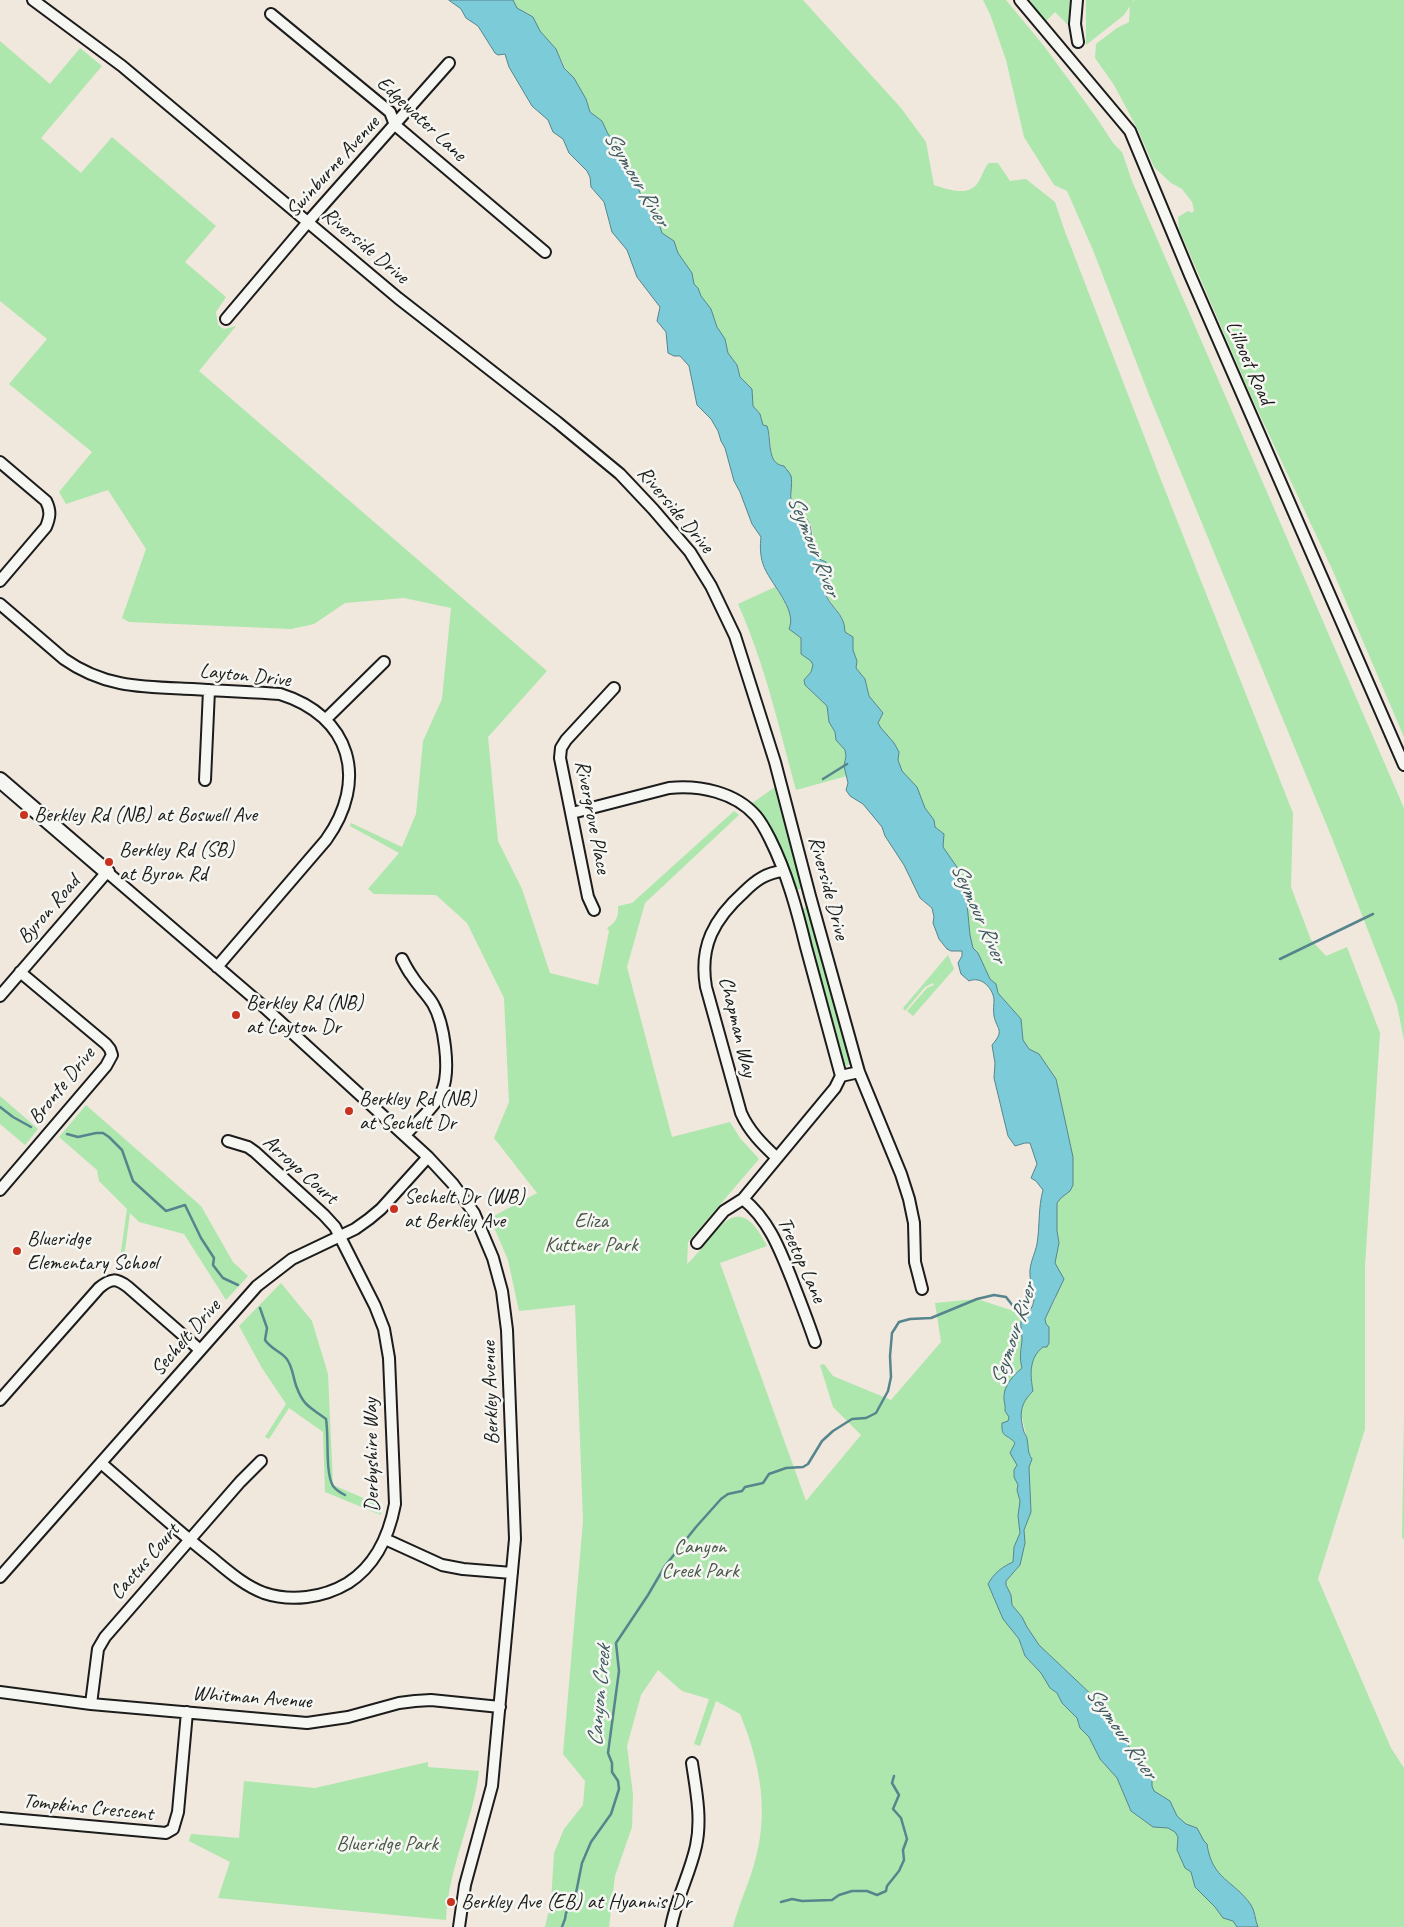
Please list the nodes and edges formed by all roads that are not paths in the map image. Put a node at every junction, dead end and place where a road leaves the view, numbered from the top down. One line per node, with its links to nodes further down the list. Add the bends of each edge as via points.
1 (33, 0): 8 (street, Riverside Drive, via 122,66)
2 (1020, 0): 18 (street, Lillooet Road, via 1130,131)
3 (1077, 0): 5 (street, via 1075,24)
4 (271, 14): 7 (street, Edgewater Lane, via 390,112)
5 (1078, 42)
6 (449, 63): 7 (street, Swinburne Avenue)
7 (395, 125): 8 (street, Swinburne Avenue); 9 (street, Edgewater Lane)
8 (308, 222): 10 (street, Swinburne Avenue); 24 (street, Riverside Drive, via 398,298 620,474 690,552 735,636 775,762)
9 (545, 252)
10 (226, 319)
11 (0, 462): 12 (street, via 50,509 46,527)
12 (0, 581)
13 (0, 604): 16 (street, Layton Drive, via 64,659 99,678 125,686)
14 (384, 662): 17 (street)
15 (614, 688): 21 (street, Rivergrove Place, via 562,748 560,758)
16 (209, 690): 17 (street, Layton Drive, via 280,694 305,703); 19 (street)
17 (326, 719): 28 (street, Layton Drive, via 340,740 349,766 348,797 342,813 326,840)
18 (1404, 765)
19 (205, 780)
20 (2, 786): 23 (street)
21 (572, 813): 22 (street, Riverside Drive, via 670,788 699,787 735,800 756,816 778,854); 26 (street, Rivergrove Place, via 588,897)
22 (783, 871): 25 (street, Riverside Drive); 36 (street, Chapman Way, via 759,877 728,907 711,932 703,969 741,1113 756,1138)
23 (106, 872): 28 (street, Berkley Avenue); 29 (street, Byron Road)
24 (810, 896): 25 (street); 31 (street, Riverside Drive)
25 (794, 900): 32 (street, Riverside Drive)
26 (594, 910)
27 (402, 959): 33 (street, via 439,1016 446,1071 436,1100)
28 (218, 967): 33 (street, Berkley Avenue)
29 (20, 972): 30 (street, Byron Road); 37 (street, Bronte Drive, via 106,1044 112,1055)
30 (0, 996)
31 (859, 1072): 32 (street); 41 (street, Riverside Drive, via 909,1199 914,1224 915,1262)
32 (841, 1076): 36 (street, via 835,1088)
33 (405, 1135): 35 (street, Berkley Avenue)
34 (228, 1141): 39 (street, Arroyo Court, via 254,1152 324,1214)
35 (428, 1157): 39 (street, Sechelt Drive, via 381,1209); 49 (street, Berkley Avenue, via 474,1213 493,1258 502,1291 507,1330 514,1503)
36 (777, 1158): 38 (street)
37 (0, 1190)
38 (743, 1199): 40 (street, via 724,1211); 42 (street, Treetop Lane, via 771,1231)
39 (340, 1236): 43 (street, Sechelt Drive, via 292,1259 275,1271 257,1286); 48 (street, Derbyshire Way, via 375,1306 384,1329 389,1358 395,1504)
40 (697, 1243)
41 (922, 1289)
42 (815, 1342)
43 (200, 1350): 44 (street, via 128,1287 114,1280 99,1288); 46 (street, Sechelt Drive)
44 (0, 1400)
45 (261, 1461): 47 (street, Cactus Court)
46 (101, 1463): 47 (street, Derbyshire Way); 50 (street, Sechelt Drive)
47 (190, 1540): 48 (street, Derbyshire Way, via 250,1586 274,1596 300,1598 329,1592 358,1576); 52 (street, Cactus Court, via 105,1637 98,1649)
48 (385, 1540): 49 (street, via 442,1564)
49 (512, 1573): 53 (street, Berkley Avenue)
50 (0, 1577)
51 (0, 1692): 52 (street, Whitman Avenue)
52 (92, 1704): 54 (street, Whitman Avenue)
53 (500, 1707): 54 (street, Whitman Avenue, via 415,1701 307,1723); 57 (street, Berkley Avenue, via 492,1786 465,1885)
54 (187, 1712): 56 (street, Tompkins Crescent, via 178,1812 173,1829 166,1833)
55 (692, 1763): 58 (street, via 699,1830)
56 (0, 1818)
57 (459, 1927)
58 (671, 1927)

